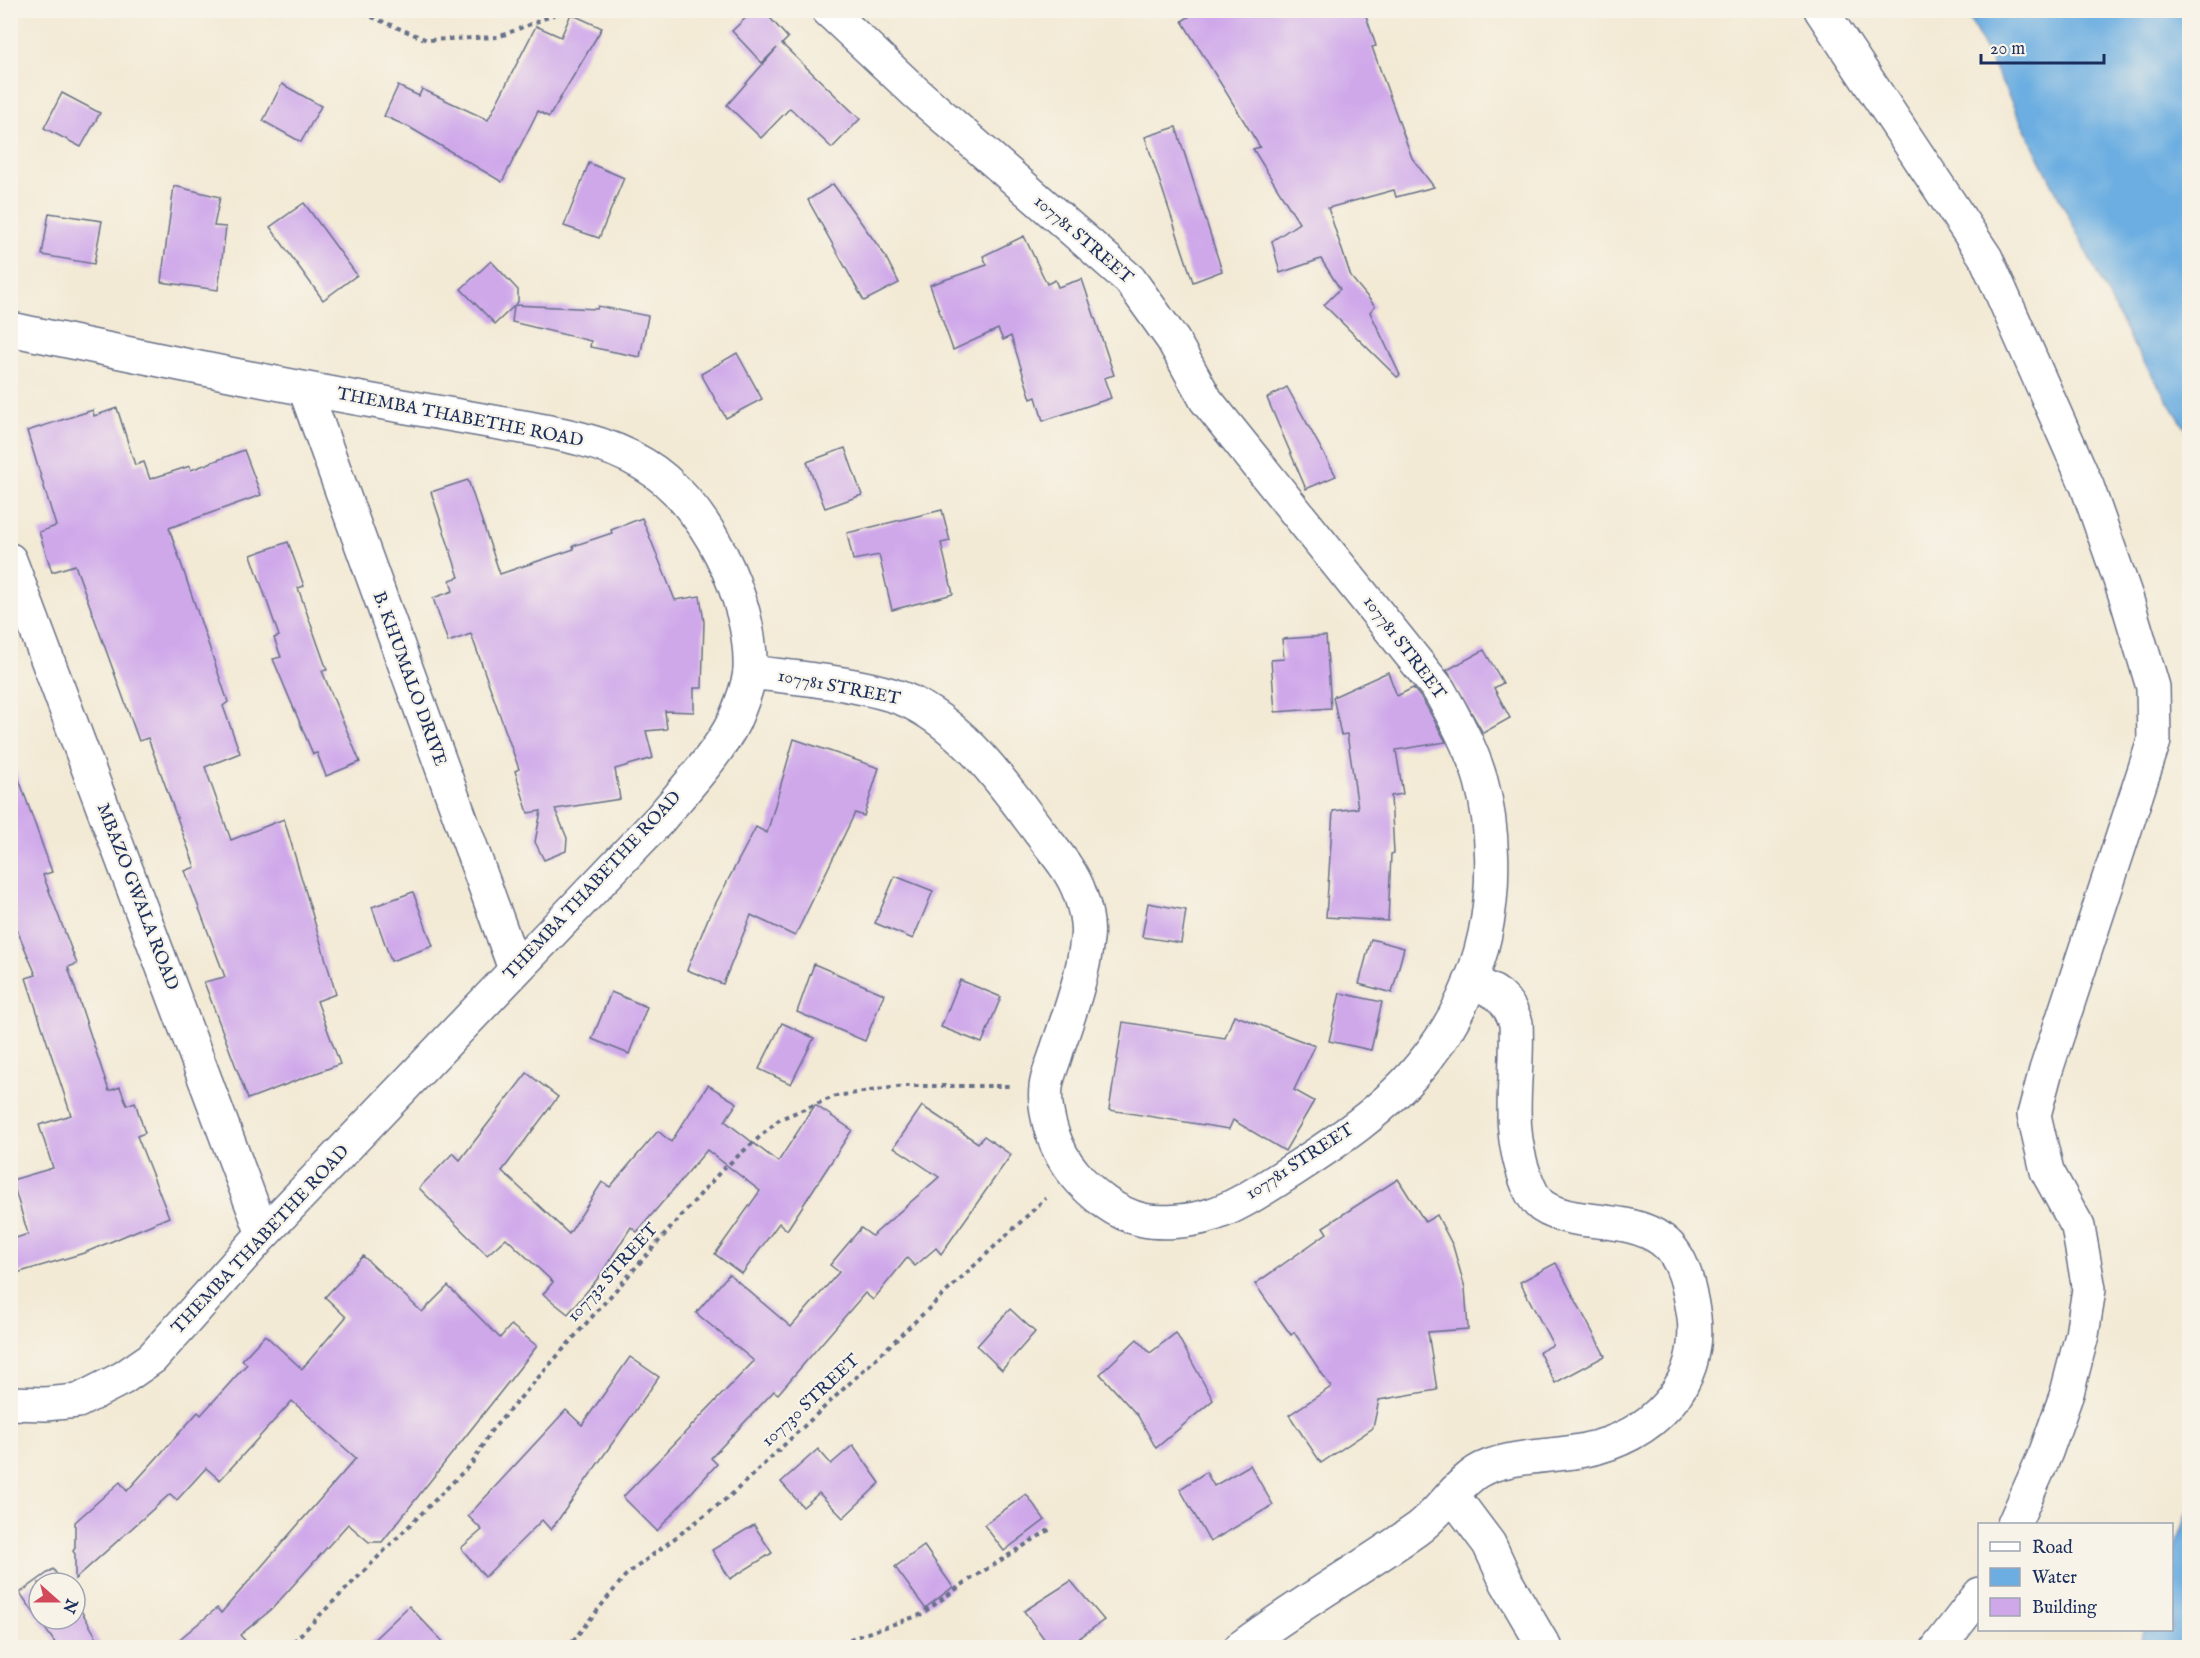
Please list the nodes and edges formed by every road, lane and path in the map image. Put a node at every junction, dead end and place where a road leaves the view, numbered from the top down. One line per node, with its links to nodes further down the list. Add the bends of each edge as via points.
1 (355, 10): 2 (path, via 427,40 498,37)
2 (566, 10)
3 (828, 10): 10 (street, 107781 STREET, via 914,91 1130,280 1173,340 1206,400 1439,690 1465,739 1481,782 1487,821 1492,880 1486,930)
4 (1821, 10): 16 (street, via 1986,258 2087,486 2153,687 2154,741 2034,1115 2047,1171 2078,1227 2089,1288 2067,1393)
5 (10, 329): 6 (street, THEMBA THABETHE ROAD)
6 (305, 389): 8 (street, THEMBA THABETHE ROAD, via 555,433 613,449 645,464 669,484 717,546 740,596); 9 (street, B. KHUMALO DRIVE)
7 (10, 560): 13 (street, MBAZO GWALA ROAD)
8 (750, 672): 9 (street, THEMBA THABETHE ROAD, via 734,722 700,771 627,855); 11 (street, 107781 STREET, via 834,684 913,703 956,731 1068,870 1080,892 1087,939 1074,998)
9 (515, 969): 13 (street, THEMBA THABETHE ROAD)
10 (1470, 982): 12 (street, 107781 STREET, via 1456,1013 1413,1076 1320,1152 1214,1215 1146,1221 1112,1208); 15 (street, via 1495,990 1512,1010 1516,1023 1513,1129 1518,1158 1533,1197 1553,1212 1619,1223 1662,1240 1677,1258 1688,1284 1695,1342 1689,1373 1681,1389 1649,1421 1617,1441 1587,1450 1495,1464 1478,1471)
11 (1046, 1086): 12 (street, 107781 STREET, via 1052,1130); 19 (path, 107732 STREET, via 904,1086 836,1096 780,1119 722,1171 491,1431 472,1462)
12 (1073, 1172): 20 (path, 107730 STREET, via 730,1496 625,1576)
13 (263, 1234): 14 (street, THEMBA THABETHE ROAD, via 152,1358 123,1378 78,1401)
14 (10, 1402)
15 (1453, 1496): 22 (street, via 1416,1530); 23 (street, via 1489,1544)
16 (2014, 1523)
17 (1052, 1528): 21 (path, via 920,1615)
18 (1978, 1597): 24 (street)
19 (287, 1647)
20 (567, 1647)
21 (824, 1647)
22 (1240, 1647)
23 (1545, 1647)
24 (1938, 1647)

